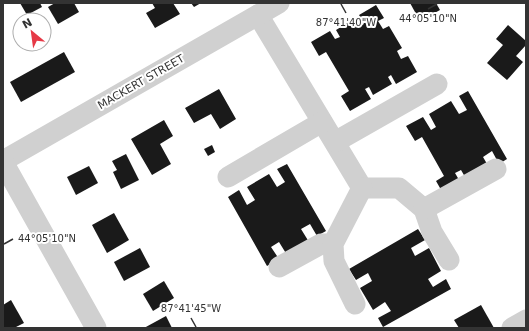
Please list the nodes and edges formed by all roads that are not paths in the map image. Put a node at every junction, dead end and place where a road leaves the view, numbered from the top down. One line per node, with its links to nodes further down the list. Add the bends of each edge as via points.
1 (279, 3): 2 (street, MACKERT STREET)
2 (258, 15): 4 (street); 6 (street, MACKERT STREET)
3 (437, 84): 5 (street)
4 (322, 122): 5 (street); 8 (street)
5 (335, 142): 9 (street)
6 (3, 161): 16 (street)
7 (496, 169): 10 (street)
8 (228, 177)
9 (362, 188): 10 (street, via 399,188); 11 (street)
10 (424, 210): 12 (street, via 432,232)
11 (333, 244): 13 (street, via 321,244); 14 (street, via 334,262)
12 (449, 260)
13 (279, 267)
14 (355, 304)
15 (526, 320): 17 (street)
16 (96, 328)
17 (512, 328)

